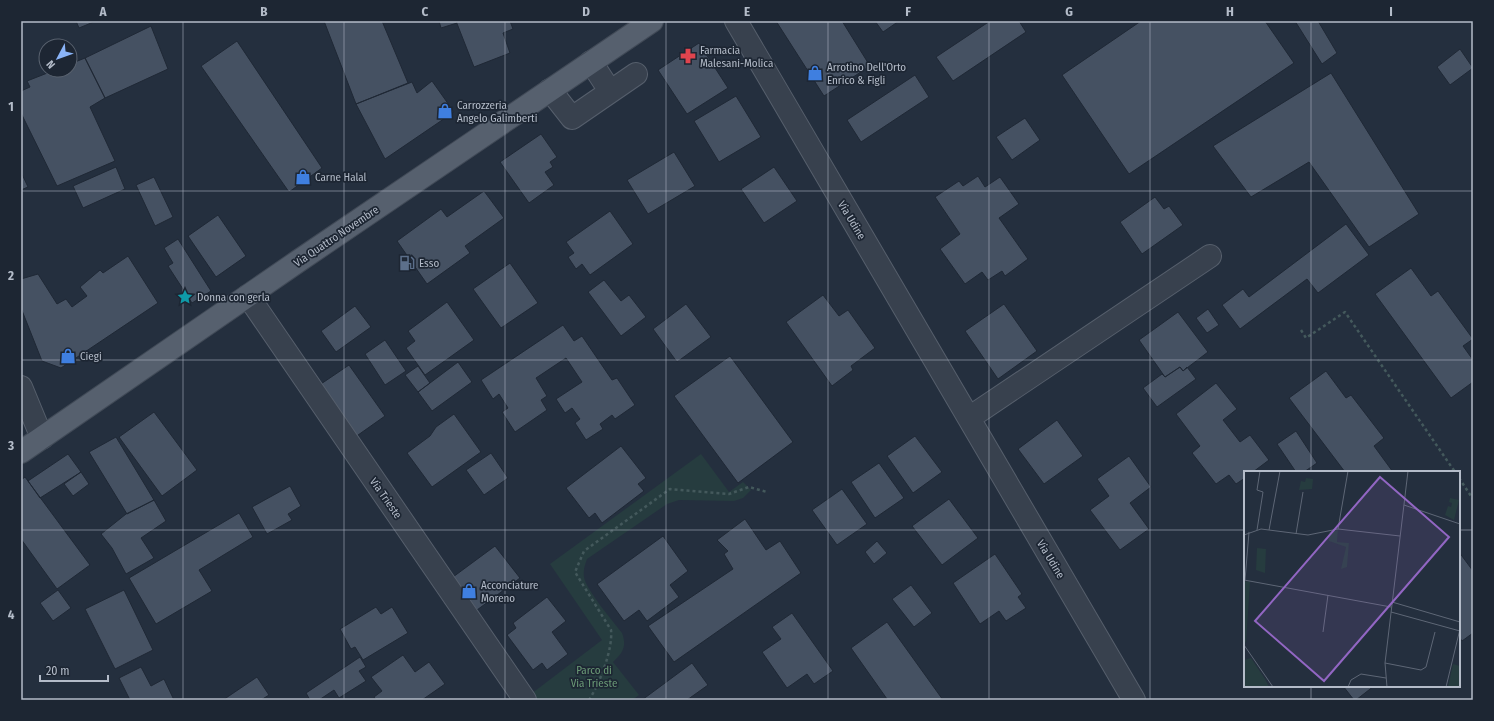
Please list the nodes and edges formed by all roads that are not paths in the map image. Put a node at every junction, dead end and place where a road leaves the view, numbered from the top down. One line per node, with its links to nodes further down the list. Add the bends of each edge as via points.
1 (652, 21): 3 (main road, Via Quattro Novembre)
2 (736, 21): 10 (street, Via Udine)
3 (591, 62): 5 (main road, Via Quattro Novembre); 6 (street)
4 (636, 74): 6 (street)
5 (550, 90): 6 (street, via 572,118); 8 (main road, Via Quattro Novembre)
6 (610, 91)
7 (1210, 256): 10 (street)
8 (248, 296): 11 (main road, Via Quattro Novembre); 13 (street, Via Trieste)
9 (21, 387): 11 (street)
10 (968, 418): 14 (street, Via Udine)
11 (42, 438): 12 (main road, Via Quattro Novembre)
12 (21, 452)
13 (525, 700)
14 (1134, 700)

